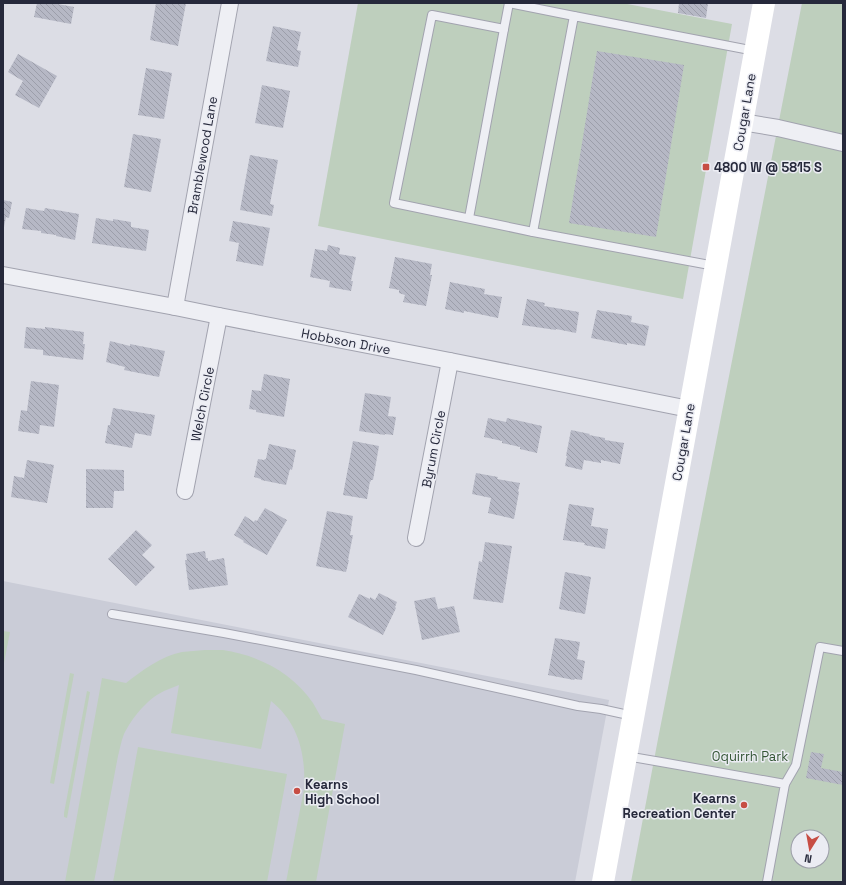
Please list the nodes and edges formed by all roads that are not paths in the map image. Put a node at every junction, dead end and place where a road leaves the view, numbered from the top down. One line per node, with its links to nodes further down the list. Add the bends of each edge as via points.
1 (230, 3): 13 (street, Bramblewood Lane)
2 (509, 3): 4 (lane); 5 (lane)
3 (764, 3): 6 (main road, Cougar Lane)
4 (574, 16): 6 (lane); 10 (lane)
5 (504, 29): 9 (lane); 9 (lane, via 432,15 394,203)
6 (755, 51): 7 (main road, Cougar Lane)
7 (742, 122): 8 (street); 11 (main road, Cougar Lane)
8 (843, 143)
9 (468, 218): 10 (lane)
10 (533, 232): 11 (lane)
11 (716, 266): 16 (main road, Cougar Lane)
12 (3, 275): 13 (street, Hobbson Drive)
13 (175, 307): 14 (street, Hobbson Drive)
14 (219, 316): 15 (street, Hobbson Drive); 17 (street, Welch Circle)
15 (450, 361): 16 (street, Hobbson Drive); 18 (street, Byrum Circle)
16 (689, 409): 21 (main road, Cougar Lane)
17 (185, 491)
18 (416, 538)
19 (112, 614): 21 (lane, via 386,664)
20 (843, 651): 23 (lane, via 820,647 796,765)
21 (633, 716): 22 (main road, Cougar Lane)
22 (626, 756): 23 (lane); 24 (main road, Cougar Lane)
23 (785, 784): 25 (lane)
24 (602, 882)
25 (767, 882)

